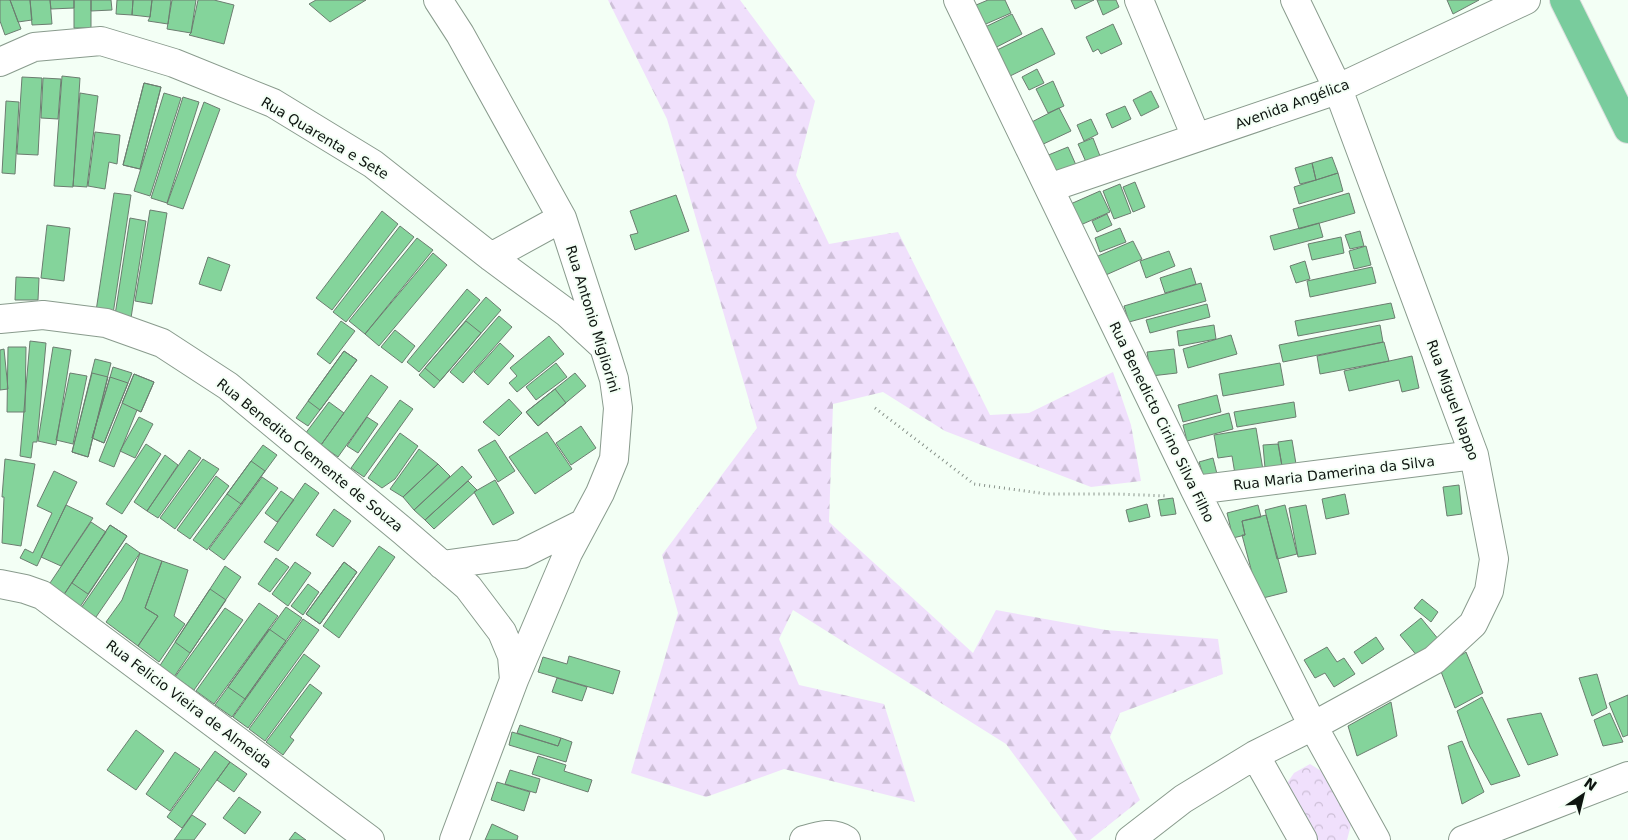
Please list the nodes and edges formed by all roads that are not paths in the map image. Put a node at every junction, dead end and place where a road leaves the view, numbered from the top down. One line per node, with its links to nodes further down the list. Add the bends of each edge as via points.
1 (438, 0): 12 (street, Rua Antonio Migliorini)
2 (958, 0): 11 (street, Rua Benedicto Cirino Silva Filho)
3 (1140, 0): 10 (street)
4 (1295, 0): 8 (street, Rua Miguel Nappo)
5 (1526, 0): 8 (street, Avenida Angélica)
6 (1564, 0): 9 (main road)
7 (0, 62): 13 (street, Rua Quarenta e Sete, via 34,47 100,41 174,63 273,103 365,159)
8 (1338, 89): 10 (street, Avenida Angélica); 16 (street, Rua Miguel Nappo)
9 (1628, 129)
10 (1196, 138): 11 (street, Avenida Angélica)
11 (1050, 188): 17 (street, Rua Benedicto Cirino Silva Filho)
12 (562, 218): 13 (street); 15 (street, Rua Antonio Migliorini)
13 (491, 257): 15 (street, Rua Quarenta e Sete, via 567,313)
14 (0, 319): 19 (street, Rua Benedito Clemente de Souza, via 43,315 106,323 162,343 228,386)
15 (604, 347): 18 (street, Rua Antonio Migliorini, via 614,379 618,408 614,458)
16 (1474, 456): 17 (street, Rua Maria Damerina da Silva); 22 (street, Rua Miguel Nappo, via 1494,559 1489,591 1473,624 1434,660)
17 (1194, 490): 22 (street, Rua Benedicto Cirino Silva Filho)
18 (584, 523): 19 (street, via 522,554); 21 (street, Rua Antonio Migliorini)
19 (442, 565): 21 (street, Rua Benedito Clemente de Souza, via 468,587 502,632 512,656)
20 (0, 584): 25 (street, Rua Felicio Vieira de Almeida, via 42,595)
21 (514, 680): 26 (street, Rua Benedito Clemente de Souza)
22 (1312, 726): 23 (street, Rua Miguel Nappo); 31 (street, Rua Benedicto Cirino Silva Filho)
23 (1255, 754): 29 (street, Rua Miguel Nappo, via 1183,799); 30 (street)
24 (1628, 776): 32 (street)
25 (370, 840)
26 (454, 840)
27 (804, 840): 28 (street, via 823,834 841,836)
28 (846, 840)
29 (1130, 840)
30 (1303, 840)
31 (1376, 840)
32 (1463, 840)

